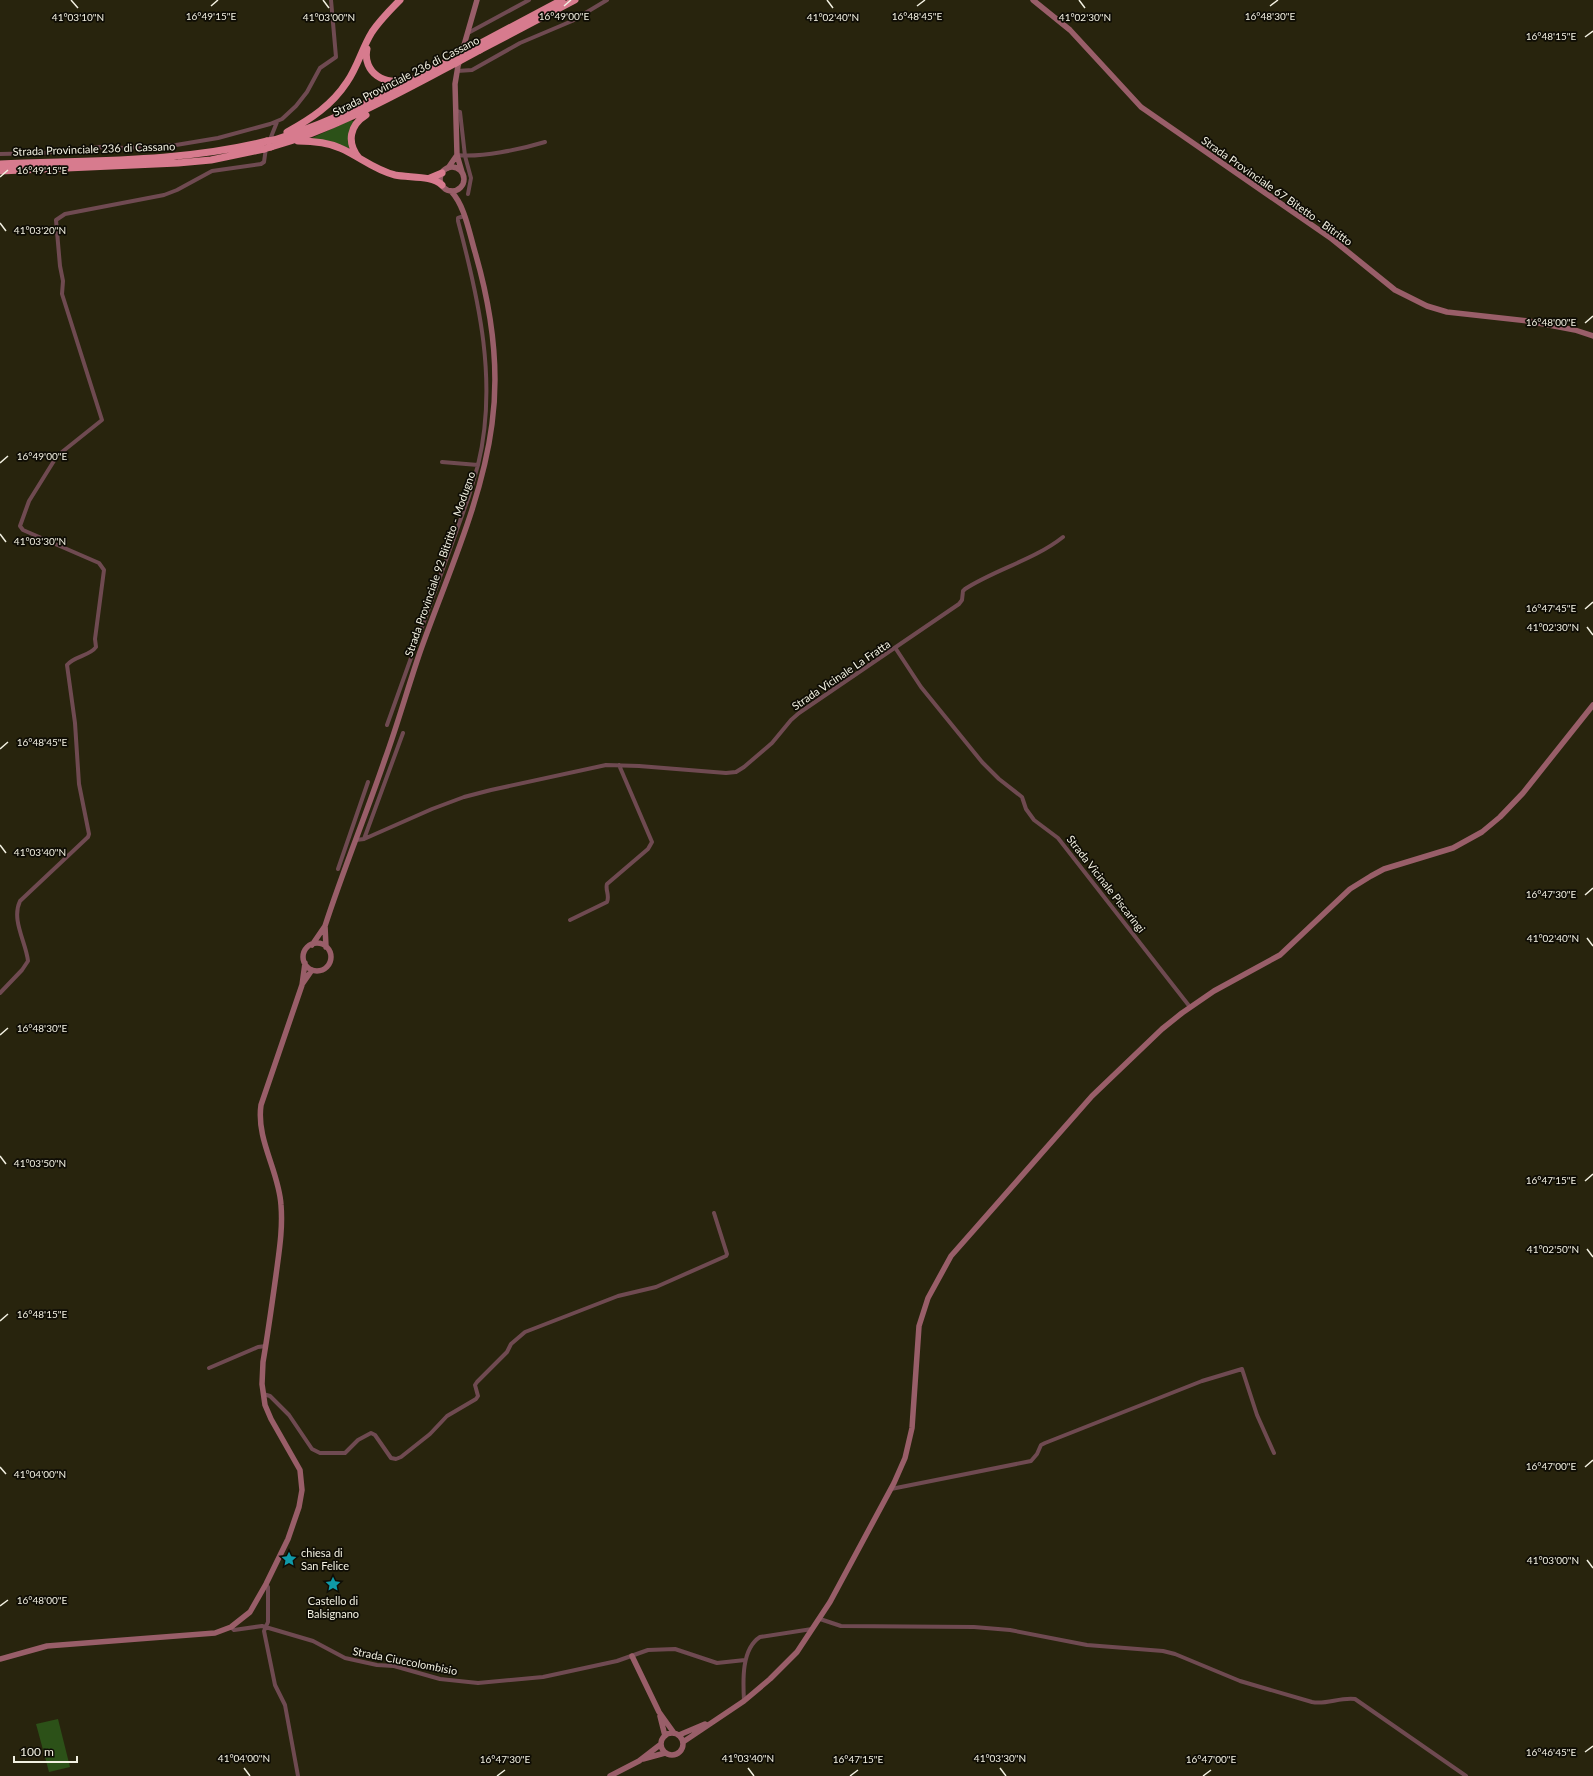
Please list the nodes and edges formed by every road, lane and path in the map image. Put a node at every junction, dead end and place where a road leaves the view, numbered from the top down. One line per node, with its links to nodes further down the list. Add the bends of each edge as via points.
1 (331, 0): 16 (street, via 336,57 320,68 296,106)
2 (400, 0): 9 (highway)
3 (477, 0): 10 (main road)
4 (529, 0): 10 (street)
5 (562, 0): 11 (highway, Strada Provinciale 236 di Cassano)
6 (575, 0): 11 (highway, Strada Provinciale 236 di Cassano)
7 (607, 0): 13 (street, via 572,21 520,43 472,70)
8 (1033, 0): 36 (main road, Strada Provinciale 67 Bitetto - Bitritto, via 1070,30 1141,107 1332,239 1395,290 1427,306 1447,312 1528,321)
9 (372, 33): 12 (highway, via 366,55 367,64 378,77 386,81 404,79); 19 (highway, via 351,76 332,101 313,117)
10 (468, 33): 13 (main road)
11 (478, 47): 12 (highway, Strada Provinciale 236 di Cassano, bridge); 14 (highway, Strada Provinciale 236 di Cassano, bridge, via 456,63)
12 (458, 55): 19 (highway, Strada Provinciale 236 di Cassano, via 342,115)
13 (457, 71): 15 (main road)
14 (419, 82): 17 (highway, Strada Provinciale 236 di Cassano, via 359,114); 23 (highway, via 356,122 352,131 352,146)
15 (456, 111): 21 (main road); 22 (street, via 460,112)
16 (276, 122): 20 (street, via 192,143); 60 (street, via 264,162 261,164 212,171 171,193 65,214 56,220 60,266 64,281 62,294 102,420 58,456 29,501 20,526 23,530 99,563 104,570 96,647 92,652 68,665 79,784 89,834 56,869 24,896 18,906 18,918 28,961)
17 (294, 141): 19 (highway, Strada Provinciale 236 di Cassano); 23 (highway, via 331,144)
18 (545, 142): 22 (street)
19 (269, 144): 24 (highway, Strada Provinciale 236 di Cassano, via 182,157); 26 (highway, Strada Provinciale 236 di Cassano, via 211,160)
20 (0, 154)
21 (457, 155): 22 (street); 25 (main road); 27 (main road)
22 (465, 156): 33 (street, via 471,178)
23 (362, 161): 29 (highway, via 392,174)
24 (0, 164)
25 (448, 168): 27 (main road, via 455,167); 28 (main road)
26 (0, 171)
27 (462, 172): 31 (main road, via 464,178)
28 (442, 173): 29 (highway); 30 (main road)
29 (430, 178): 30 (highway)
30 (442, 185): 32 (main road)
31 (460, 188): 32 (main road); 34 (main road)
32 (451, 191): 34 (main road)
33 (468, 194)
34 (458, 200): 35 (main road, Strada Provinciale 92 Bitritto - Modugno)
35 (464, 216): 38 (street, via 458,218 458,221 477,294 486,361 485,424); 42 (main road, Strada Provinciale 92 Bitritto - Modugno, via 484,285 492,332 495,374 492,423 477,494)
36 (1593, 336)
37 (442, 462): 38 (street)
38 (478, 465): 41 (street)
39 (1063, 537): 40 (street, Strada Vicinale La Fratta, via 1056,543 965,589 962,591 962,600 959,604)
40 (896, 648): 46 (street, Strada Vicinale La Fratta, via 794,717 768,748 736,772); 61 (street, Strada Vicinale Piscaringi, via 921,687 982,762 1022,797 1026,809 1034,820 1058,838)
41 (413, 650): 42 (street); 44 (street)
42 (420, 653): 49 (main road, Strada Provinciale 92 Bitritto - Modugno)
43 (1593, 705): 61 (main road, via 1523,793 1482,832 1453,848 1384,869 1371,876 1350,889 1280,955)
44 (387, 725)
45 (403, 733): 50 (street)
46 (620, 765): 50 (street, Strada Vicinale La Fratta, via 612,764 464,797); 53 (street, via 652,842 648,849 607,884 607,902)
47 (368, 782): 48 (street)
48 (356, 818): 49 (street); 52 (street)
49 (363, 820): 51 (main road, Strada Provinciale 92 Bitritto - Modugno)
50 (364, 839): 51 (street, Strada Vicinale La Fratta)
51 (356, 840): 54 (main road, Strada Provinciale 92 Bitritto - Modugno)
52 (338, 870)
53 (570, 920)
54 (325, 926): 55 (main road); 56 (main road)
55 (312, 945): 56 (main road, via 320,944); 57 (main road, via 304,954)
56 (326, 947): 58 (main road, via 331,953 329,965 321,970)
57 (305, 963): 58 (main road); 59 (main road)
58 (312, 970): 59 (main road)
59 (302, 985): 63 (main road, via 260,1112 263,1137 278,1188 282,1227)
60 (0, 993)
61 (1190, 1007): 67 (main road, via 1162,1029 1092,1096 951,1256 927,1300 919,1326 912,1428 905,1458)
62 (714, 1213): 65 (street, via 726,1256 656,1287 618,1296 525,1332 477,1382 476,1399 447,1416 430,1434 401,1457 391,1458 371,1433 358,1440 345,1453 316,1451 289,1415 270,1396)
63 (266, 1346): 64 (street); 65 (main road, via 262,1384)
64 (209, 1368)
65 (264, 1394): 68 (main road, via 267,1412 296,1462 302,1482 299,1508 288,1540)
66 (1274, 1453): 67 (street, via 1257,1415 1242,1369 1202,1381 1044,1443 1040,1445 1038,1454 1031,1461)
67 (891, 1489): 69 (main road)
68 (266, 1584): 70 (main road, via 250,1612); 71 (street)
69 (820, 1619): 72 (main road); 87 (street, via 834,1625 1010,1630 1088,1645 1168,1652 1234,1678 1312,1702 1355,1699)
70 (231, 1627): 71 (street, Strada Ciuccolombisio, via 234,1630); 74 (main road, via 215,1633 47,1646)
71 (266, 1627): 73 (street, Strada Ciuccolombisio, via 313,1641 345,1658 394,1666 440,1679 478,1683 543,1677); 85 (street, via 264,1631 275,1685 285,1705)
72 (812, 1629): 75 (street, via 760,1637 755,1640); 76 (main road, via 797,1652)
73 (632, 1656): 75 (street, Strada Ciuccolombisio, via 648,1650 675,1649 717,1663); 77 (main road)
74 (0, 1659)
75 (746, 1660): 76 (street)
76 (744, 1701): 78 (main road)
77 (659, 1712): 79 (main road); 80 (main road)
78 (714, 1720): 79 (main road); 81 (main road)
79 (676, 1734): 80 (main road); 81 (main road)
80 (665, 1736): 82 (main road)
81 (683, 1742): 83 (main road, via 683,1748 679,1753 673,1756)
82 (661, 1744): 83 (main road); 84 (main road)
83 (665, 1753): 84 (main road)
84 (639, 1761): 86 (main road)
85 (298, 1776)
86 (610, 1776)
87 (1466, 1776)

